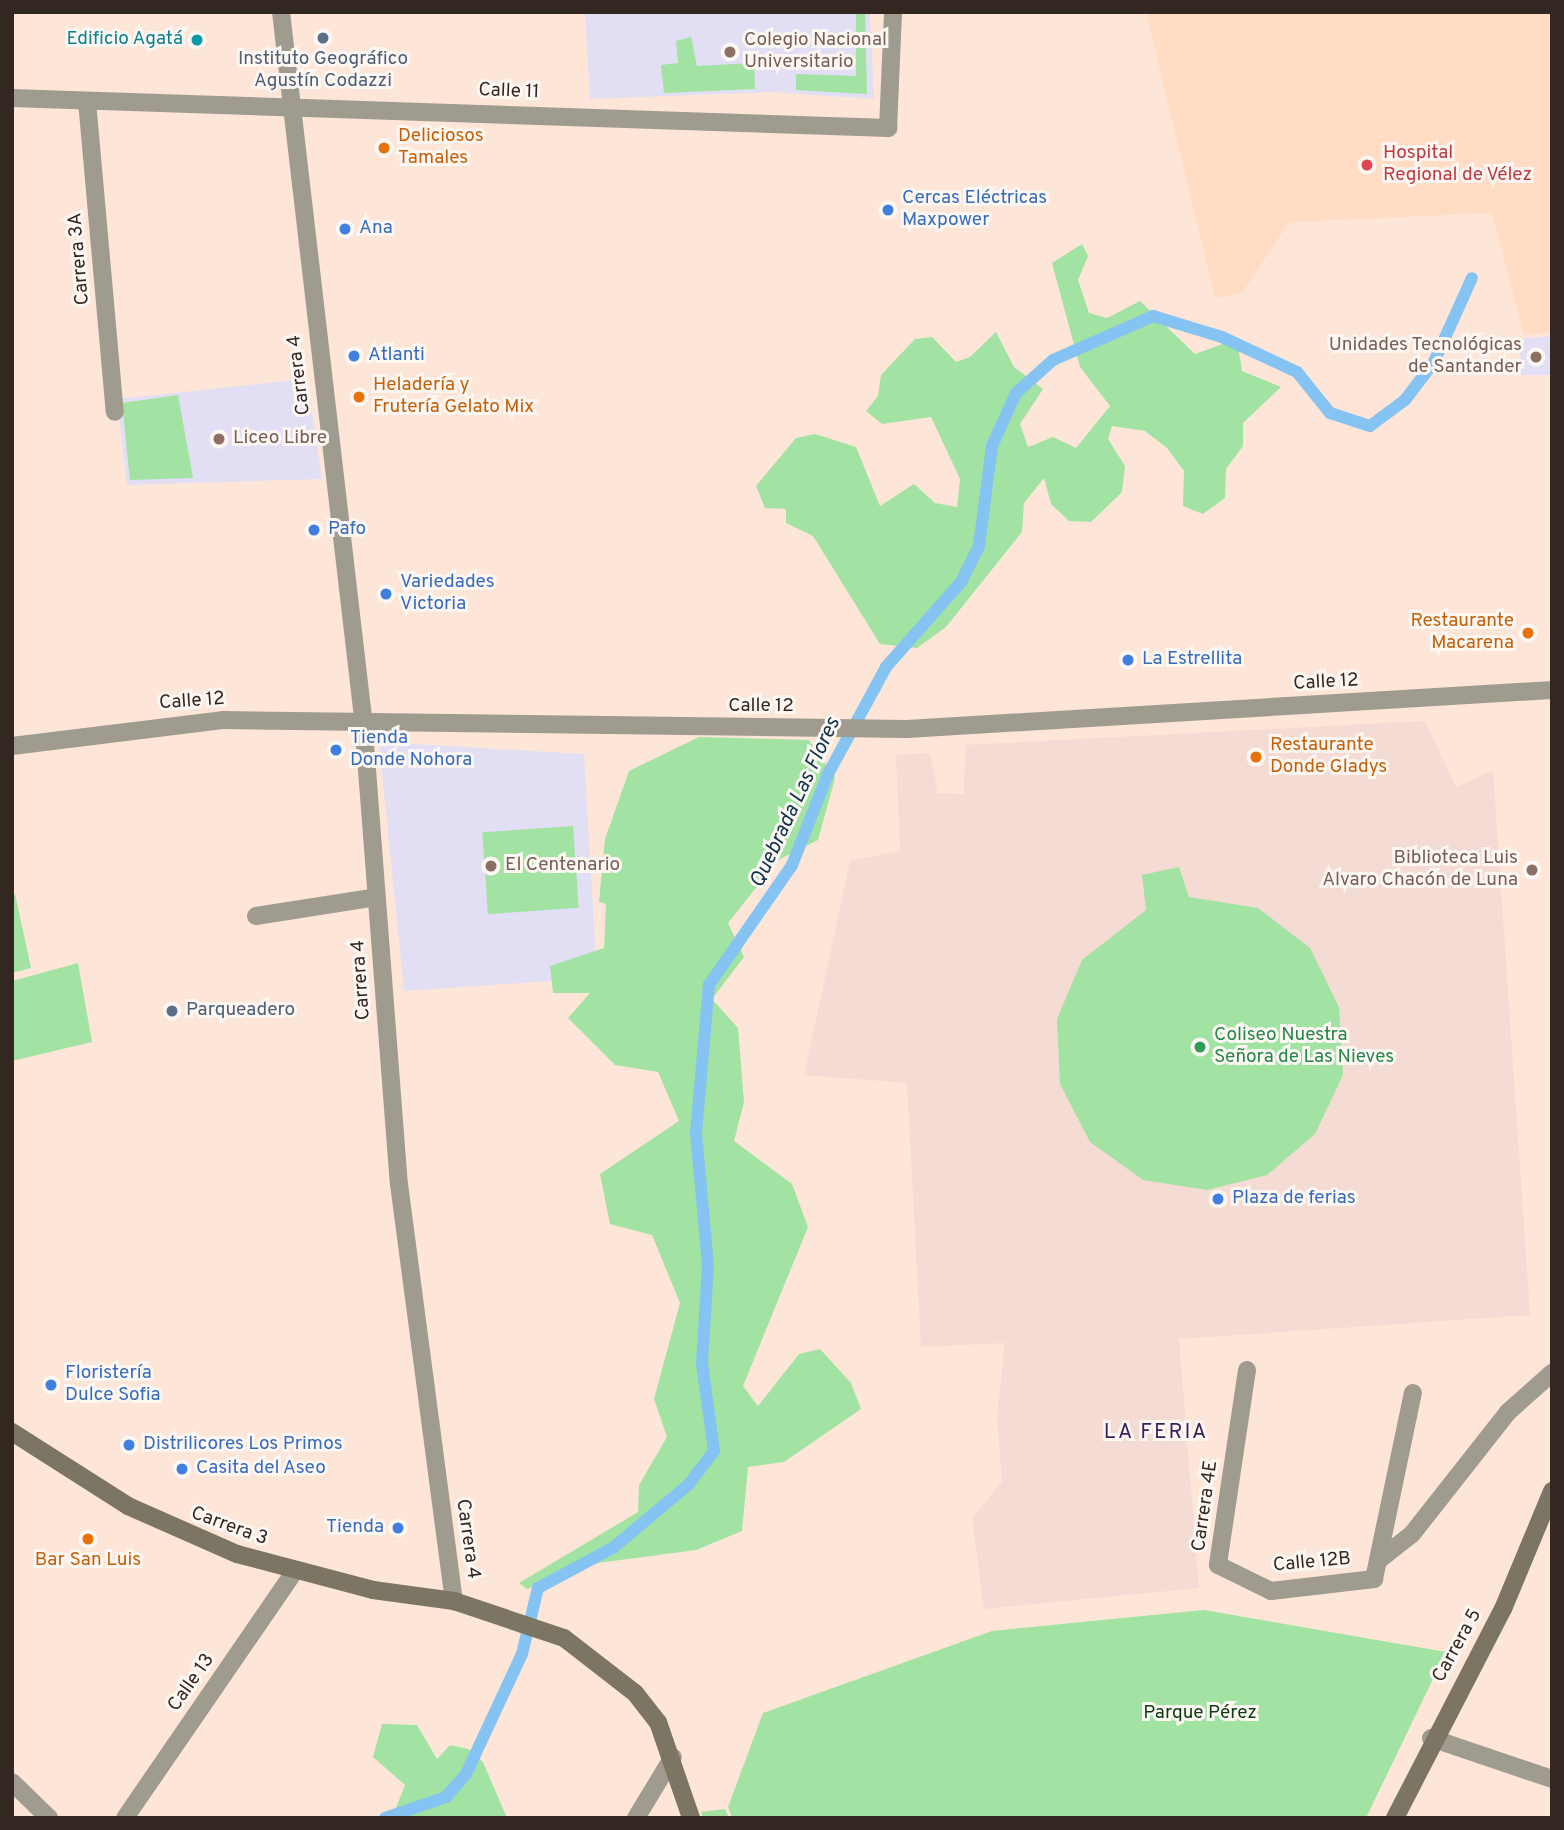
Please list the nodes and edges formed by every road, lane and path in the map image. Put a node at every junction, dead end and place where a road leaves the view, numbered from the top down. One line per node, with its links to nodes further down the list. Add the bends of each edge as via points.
1 (281, 12): 5 (street, Carrera 4)
2 (893, 12): 5 (street, Calle 11, via 888,128)
3 (12, 98): 4 (street, Calle 11)
4 (87, 101): 5 (street, Calle 11); 6 (street, Carrera 3A)
5 (288, 104): 8 (street, Carrera 4)
6 (115, 412)
7 (1552, 690): 8 (street, Calle 12, via 907,729 731,729)
8 (363, 718): 9 (street, Calle 12, via 224,720); 10 (street, Carrera 4)
9 (12, 746)
10 (377, 897): 11 (street); 20 (street, Carrera 4, via 399,1184)
11 (256, 916)
12 (1247, 1370): 18 (street, Carrera 4E)
13 (1552, 1373): 17 (street, via 1508,1412 1412,1534)
14 (1413, 1393): 17 (street)
15 (12, 1432): 19 (street, Carrera 3, via 128,1506)
16 (1552, 1491): 21 (street, Carrera 5, via 1503,1609)
17 (1379, 1560): 18 (street, Calle 12B, via 1374,1578 1271,1591)
18 (1218, 1565)
19 (294, 1572): 20 (street, Carrera 3); 26 (street, Calle 13)
20 (454, 1601): 22 (street, Carrera 4, via 564,1638 635,1693 658,1722)
21 (1431, 1738): 23 (street); 29 (street, Carrera 5)
22 (673, 1757): 27 (street); 28 (street, Carrera 4)
23 (1552, 1779)
24 (12, 1782): 25 (street)
25 (49, 1818)
26 (125, 1818)
27 (636, 1818)
28 (691, 1818)
29 (1395, 1818)

